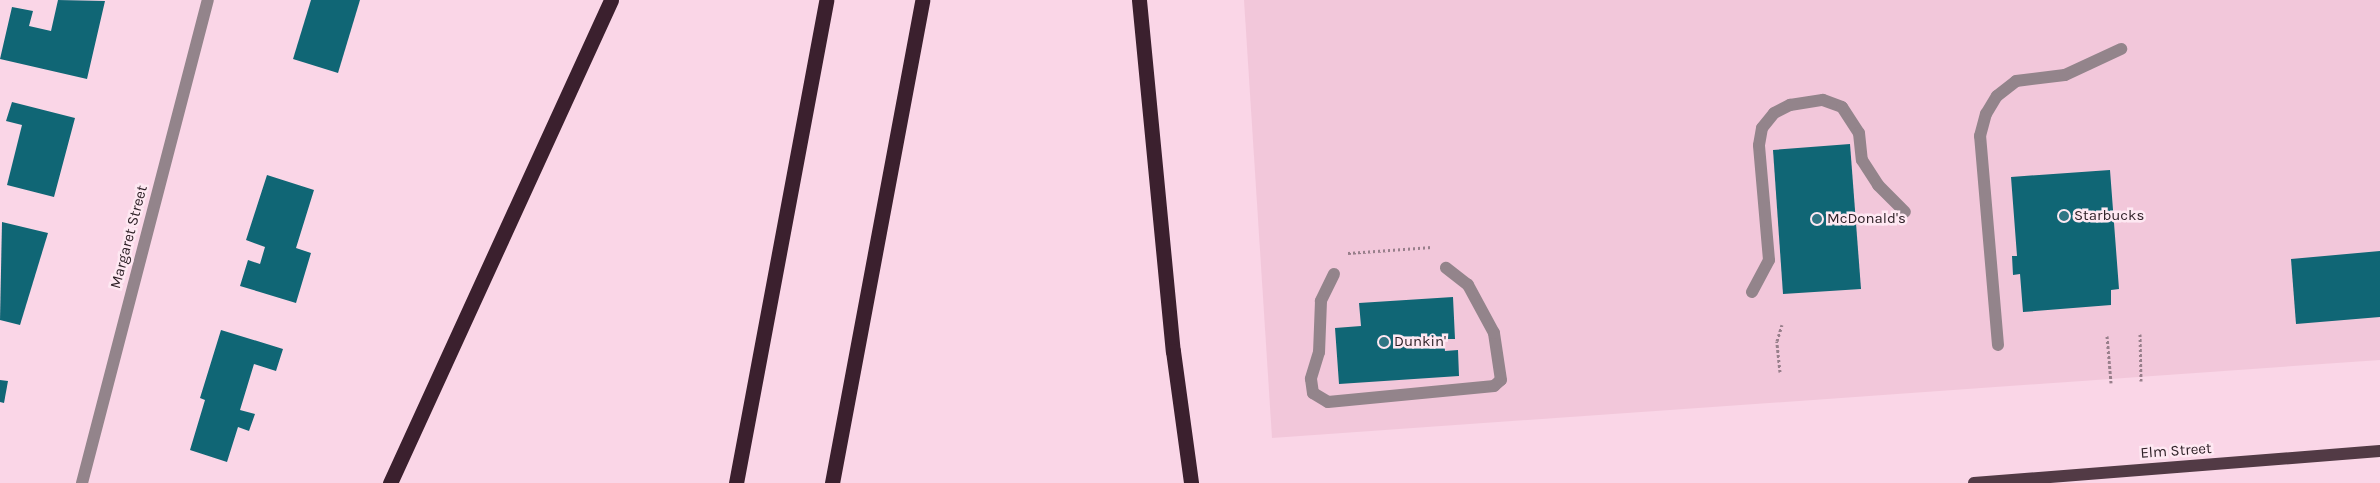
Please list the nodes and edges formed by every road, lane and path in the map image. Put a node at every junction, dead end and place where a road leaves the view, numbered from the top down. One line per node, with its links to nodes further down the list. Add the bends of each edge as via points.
1 (208, 0): 21 (street, Margaret Street)
2 (611, 0): 22 (highway)
3 (826, 0): 23 (highway)
4 (922, 0): 24 (highway)
5 (1139, 0): 25 (highway, via 1173,351)
6 (2121, 49): 16 (street, via 2065,75 2016,81 1997,96 1986,114 1980,136)
7 (1905, 212): 12 (street, via 1878,185 1862,160 1859,133 1842,107 1823,100 1790,104 1774,113 1762,128 1759,145 1769,260)
8 (1435, 247): 9 (path)
9 (1342, 253)
10 (1446, 268): 11 (street, via 1468,285 1494,332 1501,380 1494,386 1328,402 1313,393 1311,379 1319,352 1321,301)
11 (1334, 274)
12 (1752, 292)
13 (1782, 325): 17 (path, via 1777,341)
14 (2140, 334): 18 (path)
15 (2107, 336): 19 (path)
16 (1998, 344)
17 (1780, 372)
18 (2141, 381)
19 (2111, 383)
20 (2380, 451): 26 (main road, Elm Street)
21 (82, 483)
22 (390, 483)
23 (736, 483)
24 (832, 483)
25 (1191, 483)
26 (1974, 483)

